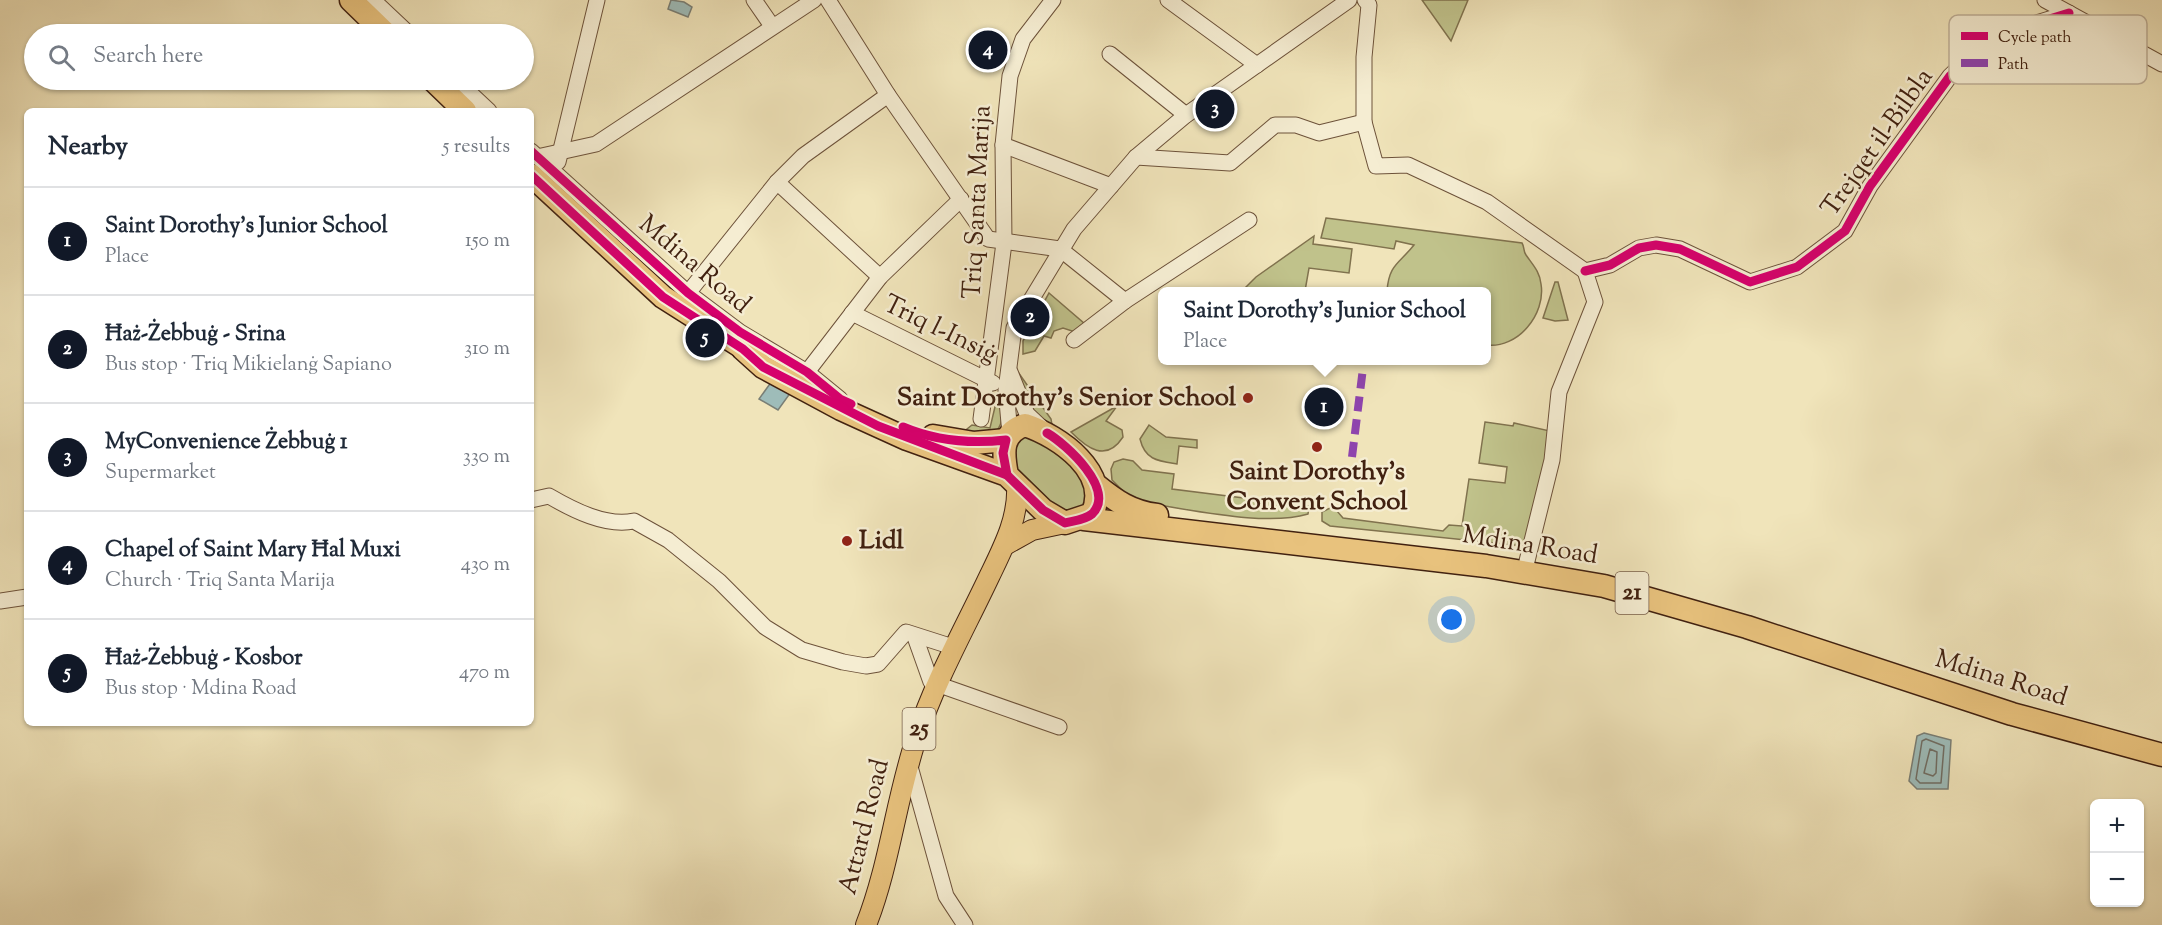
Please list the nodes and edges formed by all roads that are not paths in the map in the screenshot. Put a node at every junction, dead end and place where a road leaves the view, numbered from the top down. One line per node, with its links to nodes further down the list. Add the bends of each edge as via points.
1 (351, 0): 15 (highway)
2 (373, 0): 16 (street)
3 (597, 0): 31 (street)
4 (754, 0): 17 (street)
5 (814, 0): 17 (street)
6 (828, 0): 25 (street)
7 (1053, 0): 30 (street, Triq Santa Marija, via 1030,28 1017,56 1010,76)
8 (1168, 0): 21 (street)
9 (1348, 0): 21 (street)
10 (1365, 0): 29 (street, via 1369,5)
11 (2045, 0): 12 (street)
12 (2069, 13): 13 (street, Trejqet il-Bilbla); 14 (street)
13 (2063, 15)
14 (2073, 15)
15 (376, 24)
16 (398, 24)
17 (772, 26): 31 (street, via 596,144)
18 (1110, 54): 28 (street)
19 (2147, 56): 20 (street)
20 (2162, 64)
21 (1257, 65): 28 (street)
22 (1949, 77): 43 (street, Trejqet il-Bilbla, via 1870,186 1845,231 1797,267 1750,282 1680,249 1656,245 1639,248 1610,265)
23 (443, 90): 26 (highway)
24 (467, 90): 27 (street)
25 (888, 94): 37 (street, via 803,156); 39 (street)
26 (462, 108)
27 (486, 108)
28 (1186, 115): 32 (street)
29 (1364, 122): 32 (street, via 1319,133 1296,125 1275,125 1230,163); 43 (street, via 1376,166 1408,165 1487,202)
30 (1002, 145): 38 (street); 41 (street, Triq Santa Marija)
31 (560, 153): 33 (street); 36 (street)
32 (1136, 157): 38 (street)
33 (534, 161)
34 (534, 162): 36 (street, Mdina Road)
35 (534, 162): 49 (highway, Mdina Road / 21, via 663,297)
36 (555, 174): 45 (street, Mdina Road)
37 (777, 182): 44 (street); 45 (street)
38 (1111, 186): 42 (street)
39 (961, 199): 41 (street, via 988,239); 44 (street)
40 (1249, 220): 46 (street)
41 (1004, 243): 42 (street); 52 (street, Triq Santa Marija)
42 (1060, 249): 46 (street); 51 (street, via 1014,328)
43 (1585, 271): 63 (street, via 1594,302 1559,392 1552,460)
44 (880, 278): 47 (street)
45 (688, 292): 50 (street, Mdina Road, via 740,332)
46 (1125, 301): 48 (street)
47 (852, 314): 50 (street); 52 (street, Triq l-Insiġ)
48 (1074, 340)
49 (743, 349): 54 (highway, Mdina Road / 21); 58 (highway, Mdina Road / 21, via 763,367 841,410)
50 (807, 372): 54 (street, Mdina Road)
51 (1010, 372): 53 (street); 56 (street, via 1027,414)
52 (987, 379): 53 (street, Triq l-Insiġ); 55 (street, Triq Santa Marija)
53 (1006, 390): 57 (street)
54 (840, 399): 57 (highway, Mdina Road / 21, via 911,430 945,439 974,443)
55 (981, 419)
56 (1047, 433): 57 (highway, Mdina Road / 21, via 1025,425); 59 (highway, Mdina Road / 21, via 1060,440 1091,473)
57 (1008, 437): 58 (highway, via 1003,453)
58 (1012, 480): 61 (highway, Mdina Road / 21, via 1043,510); 62 (main road, Attard Road / 25, via 1016,508)
59 (1096, 485): 61 (highway, via 1097,504 1092,514); 63 (highway, Mdina Road / 21, via 1118,504 1138,513)
60 (534, 499): 66 (street, via 549,496 569,508 619,525 634,521 668,540 719,581 765,627 802,650 866,666 878,664 906,632)
61 (1074, 521): 62 (main road, via 1032,530); 71 (highway, Mdina Road / 21, via 1486,566 1604,586 1747,627 2012,714)
62 (1005, 545): 67 (main road, Attard Road / 25)
63 (1527, 561): 70 (highway, Mdina Road / 21, via 1610,574 1748,614 1955,684)
64 (24, 597): 65 (street)
65 (0, 601)
66 (915, 637): 67 (street); 68 (street, via 927,676)
67 (956, 648): 68 (main road, Attard Road / 25)
68 (937, 686): 69 (street); 72 (main road, Attard Road / 25)
69 (1059, 727)
70 (2162, 740)
71 (2162, 754)
72 (909, 763): 73 (main road, Attard Road / 25, via 879,891); 74 (street, via 946,896)
73 (866, 925)
74 (964, 925)

